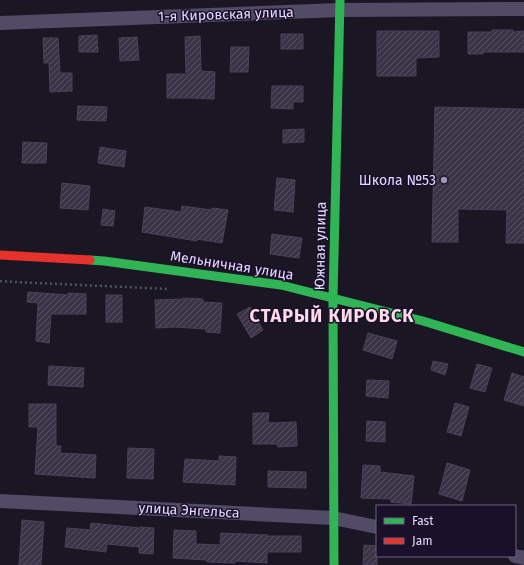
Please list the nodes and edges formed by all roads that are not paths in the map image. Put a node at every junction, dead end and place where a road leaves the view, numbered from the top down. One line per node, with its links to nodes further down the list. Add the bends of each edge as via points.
1 (340, 5): 2 (street, 1-я Кировская улица); 3 (street, 1-я Кировская улица); 5 (main road, Южная улица)
2 (524, 9)
3 (0, 23)
4 (0, 255): 5 (main road, Мельничная улица, via 104,261 281,285)
5 (333, 298): 6 (main road, Мельничная улица, via 423,320); 8 (main road, Южная улица)
6 (524, 352)
7 (0, 501): 8 (street, улица Энгельса)
8 (333, 518): 9 (street, улица Энгельса); 10 (main road, Южная улица)
9 (376, 527)
10 (334, 565)

